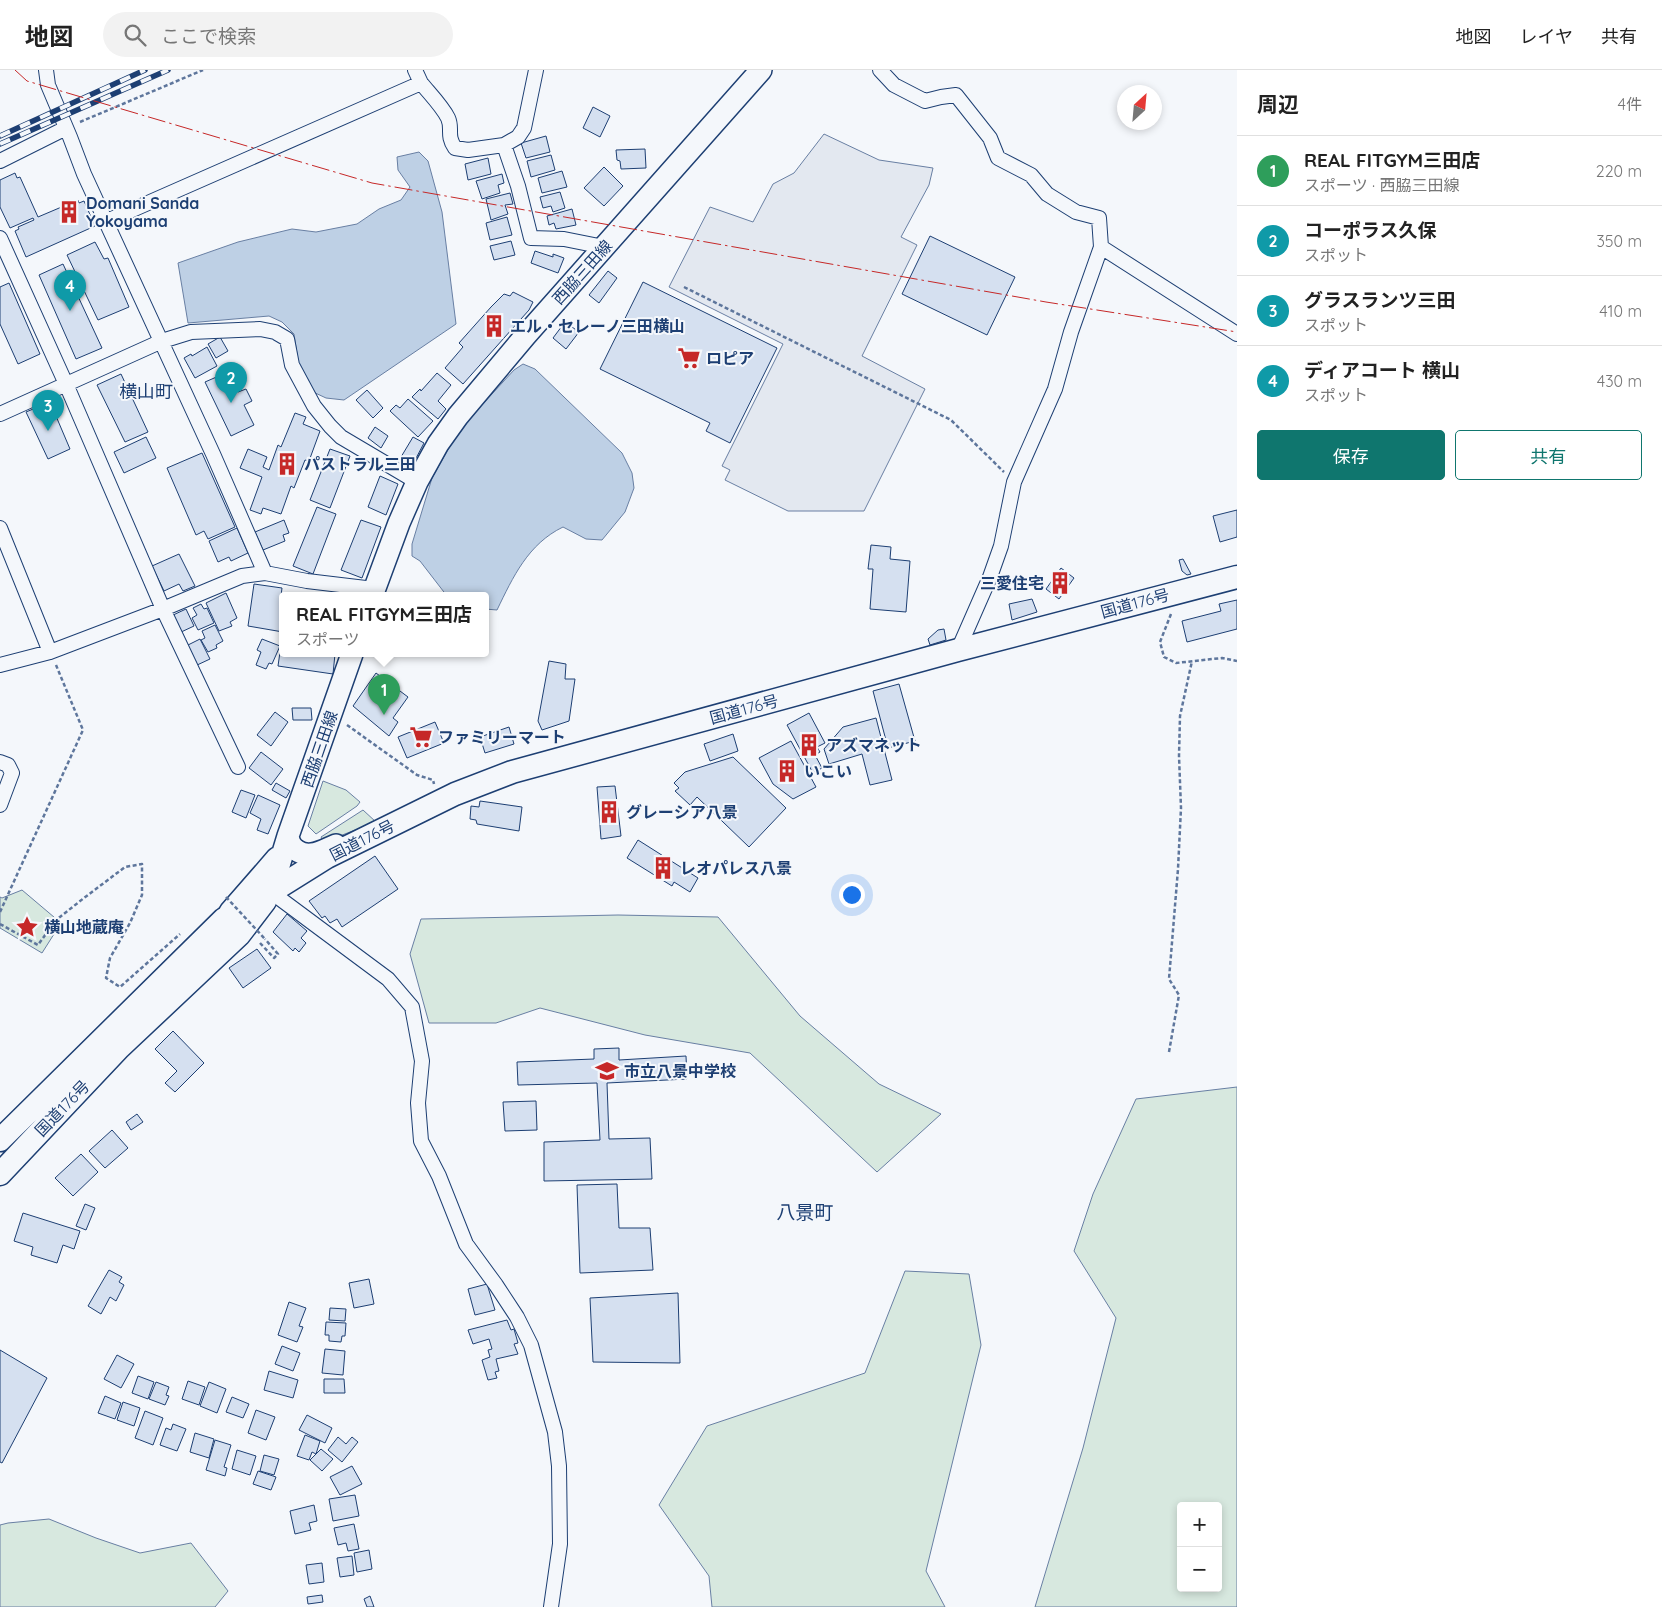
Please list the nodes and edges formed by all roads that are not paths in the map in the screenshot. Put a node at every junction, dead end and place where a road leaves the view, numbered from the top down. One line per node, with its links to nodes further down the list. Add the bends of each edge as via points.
1 (46, 70): 7 (street, via 48,85)
2 (415, 70): 6 (street)
3 (536, 70): 8 (street, via 524,128 518,138)
4 (761, 70): 12 (main road, 西脇三田線)
5 (880, 70): 13 (street, via 894,85 925,101 956,95 990,138 998,158 1031,175 1046,194 1076,212 1099,218)
6 (421, 83): 8 (street, via 449,119 449,135 455,148 468,150); 10 (street)
7 (66, 128): 9 (street); 10 (street)
8 (504, 144): 12 (street, via 531,238 564,239)
9 (0, 160)
10 (107, 221): 15 (street)
11 (0, 238): 16 (street)
12 (604, 247): 18 (main road, 西脇三田線, via 458,416)
13 (1101, 247): 14 (street); 26 (street, via 1055,389 1014,482 1002,546)
14 (1237, 334)
15 (162, 341): 16 (street); 18 (street, via 191,332 260,329 275,332 286,339 292,365 314,406 330,426 341,437); 21 (street)
16 (66, 384): 17 (street); 25 (street)
17 (0, 414)
18 (416, 482): 24 (main road, 西脇三田線)
19 (0, 528): 20 (street)
20 (3, 545): 27 (street)
21 (265, 573): 23 (street); 25 (street, via 242,576)
22 (1237, 577): 26 (highway, 国道176号)
23 (368, 592)
24 (373, 592)
25 (163, 609): 27 (street); 31 (street)
26 (958, 650): 33 (highway, 国道176号, via 512,772 455,794)
27 (50, 652): 29 (street)
28 (351, 657): 34 (main road, 西脇三田線)
29 (0, 665)
30 (0, 762): 32 (street, via 8,765 12,773)
31 (238, 768)
32 (0, 805)
33 (380, 830): 34 (main road, via 310,855 304,855); 35 (highway, 国道176号, via 327,857)
34 (287, 841): 35 (main road, 西脇三田線); 36 (main road, 西脇三田線, via 259,879)
35 (271, 892): 36 (highway, 国道176号); 38 (highway, 国道176号, via 239,935 119,1048); 39 (street, via 388,978 412,1007 422,1061 418,1103 421,1141 466,1244 496,1284 531,1345 555,1432 560,1544)
36 (225, 908): 37 (highway, 国道176号)
37 (0, 1140)
38 (0, 1174)
39 (550, 1607)

